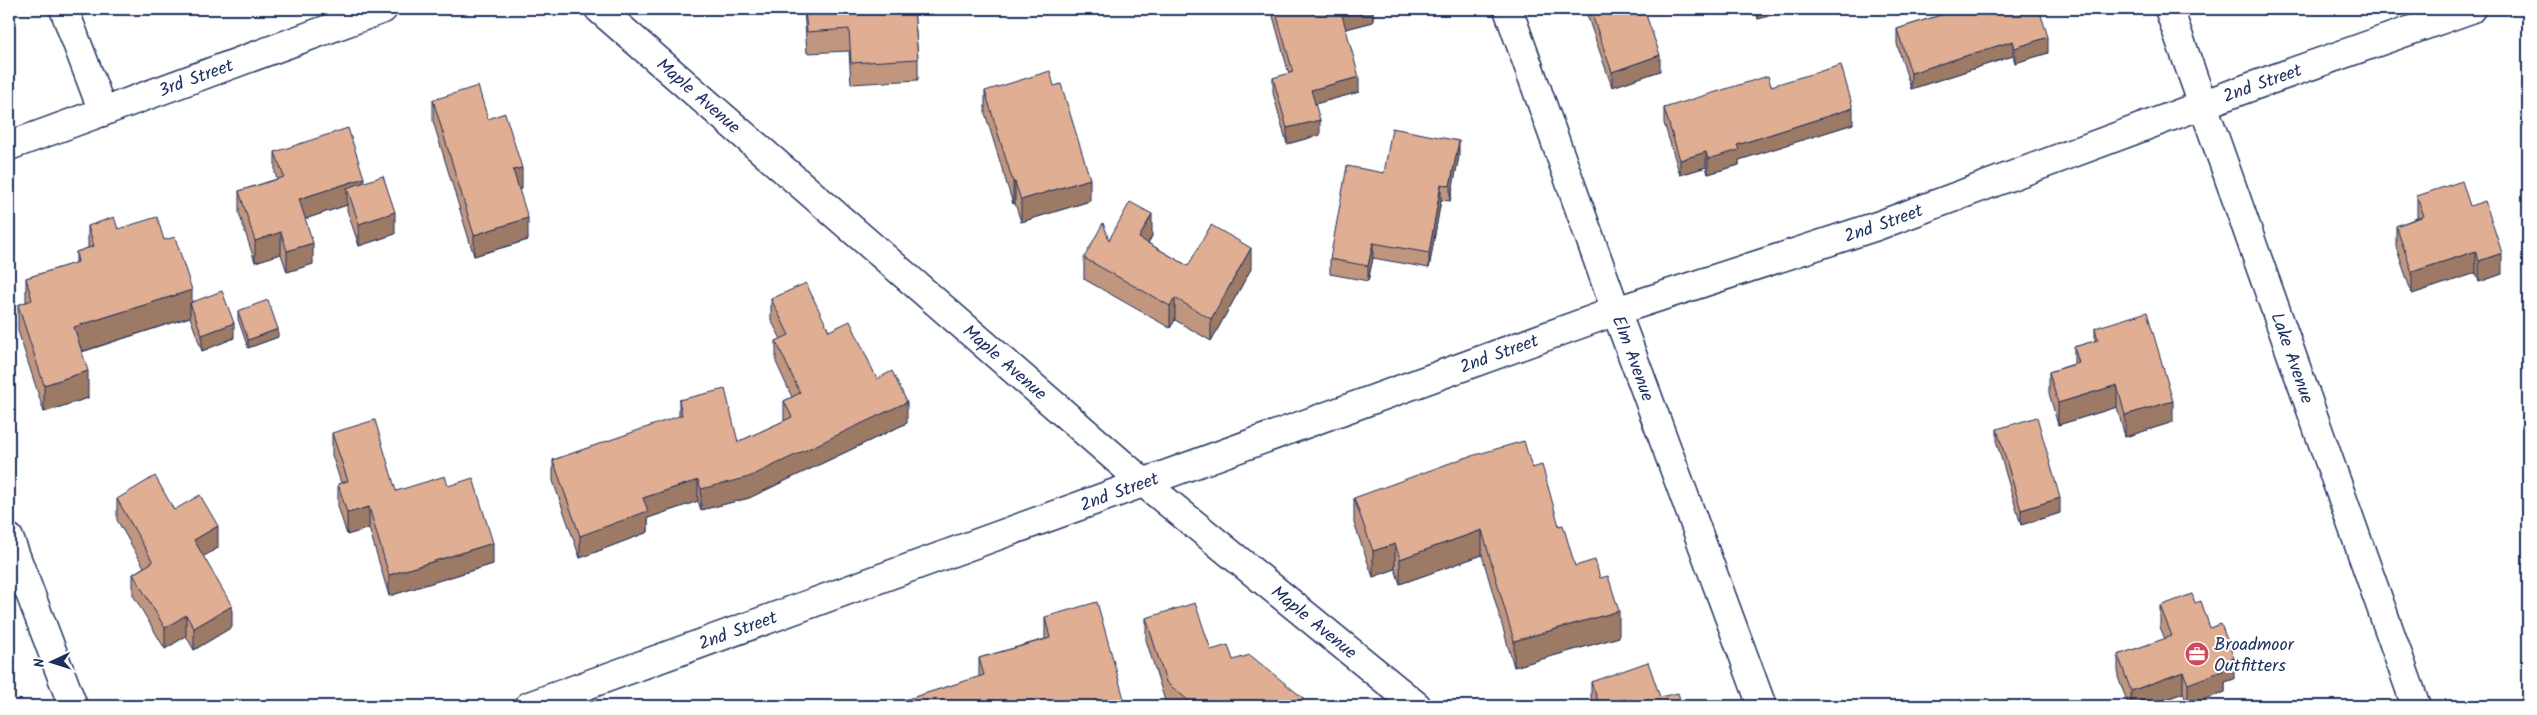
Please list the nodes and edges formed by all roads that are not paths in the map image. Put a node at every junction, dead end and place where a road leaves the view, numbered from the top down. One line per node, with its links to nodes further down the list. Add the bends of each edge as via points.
1 (64, 9): 8 (street)
2 (383, 9): 8 (street, 3rd Street)
3 (600, 9): 11 (street, Maple Avenue)
4 (1508, 9): 10 (street, Elm Avenue)
5 (2169, 9): 7 (street, Lake Avenue)
6 (2471, 9): 7 (street, 2nd Street)
7 (2204, 106): 10 (street, 2nd Street, via 1877,226); 17 (street, Lake Avenue)
8 (103, 112): 9 (street, 3rd Street)
9 (9, 146)
10 (1616, 311): 11 (street, 2nd Street); 16 (street, Elm Avenue)
11 (1144, 483): 14 (street, 2nd Street); 15 (street, Maple Avenue)
12 (9, 538): 13 (street)
13 (73, 706)
14 (530, 706)
15 (1417, 706)
16 (1762, 706)
17 (2416, 706)

